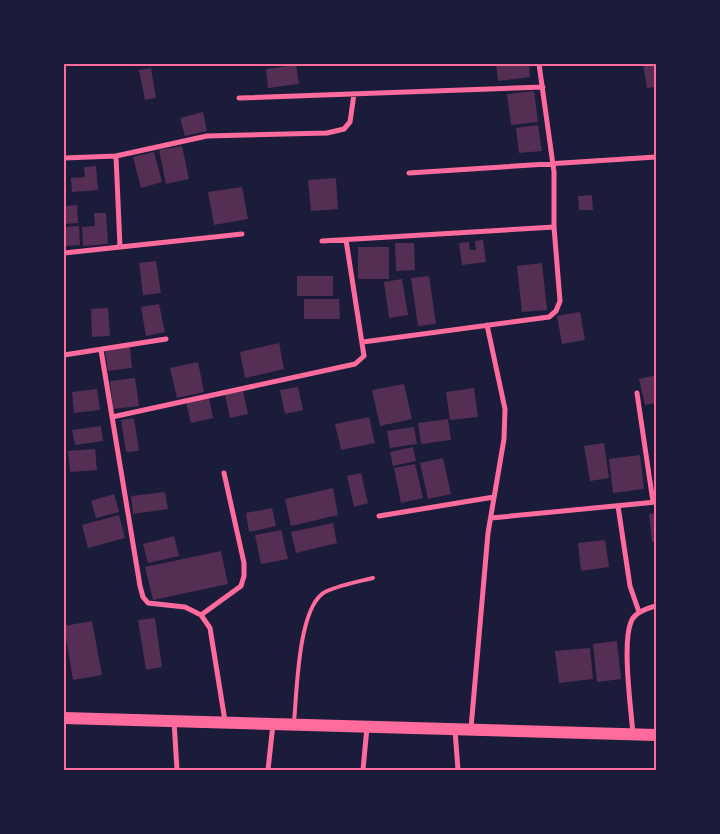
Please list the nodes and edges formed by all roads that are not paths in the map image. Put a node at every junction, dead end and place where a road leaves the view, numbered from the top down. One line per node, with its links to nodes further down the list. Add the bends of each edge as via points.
1 (539, 64): 2 (street)
2 (543, 87): 3 (street); 8 (street)
3 (354, 94): 4 (street); 5 (street, via 350,122 344,129 327,133 207,136)
4 (239, 98)
5 (116, 156): 7 (street); 14 (street)
6 (656, 157): 8 (street)
7 (64, 158)
8 (554, 165): 9 (street); 10 (street)
9 (409, 173)
10 (554, 227): 12 (street); 16 (street, via 560,301 556,311 549,317)
11 (242, 234): 14 (street)
12 (346, 240): 13 (street); 18 (street)
13 (322, 241)
14 (120, 246): 15 (street)
15 (64, 253)
16 (487, 325): 18 (street); 24 (street, via 505,409 504,439)
17 (166, 339): 19 (street)
18 (362, 342): 22 (street, via 364,356 355,364)
19 (101, 350): 20 (street); 22 (street)
20 (64, 355)
21 (636, 393): 25 (street)
22 (112, 417): 32 (street, via 143,597 148,603 185,607)
23 (224, 473): 32 (street, via 244,576 241,586)
24 (494, 497): 27 (street); 28 (street)
25 (655, 502): 26 (street)
26 (618, 506): 28 (street); 31 (street, via 630,586)
27 (379, 516)
28 (491, 518): 40 (street)
29 (373, 578): 37 (lane, via 324,592 312,603 304,628)
30 (656, 606): 31 (street)
31 (639, 612): 41 (street, via 631,620 626,642)
32 (202, 615): 35 (street, via 210,628)
33 (64, 718): 34 (main road)
34 (174, 721): 35 (main road); 43 (street)
35 (225, 722): 36 (main road)
36 (273, 724): 37 (main road); 44 (street)
37 (294, 724): 38 (main road)
38 (367, 727): 39 (main road); 45 (street)
39 (455, 729): 40 (main road); 46 (street)
40 (471, 730): 41 (main road)
41 (633, 734): 42 (main road)
42 (656, 735)
43 (177, 770)
44 (268, 770)
45 (362, 770)
46 (458, 770)

